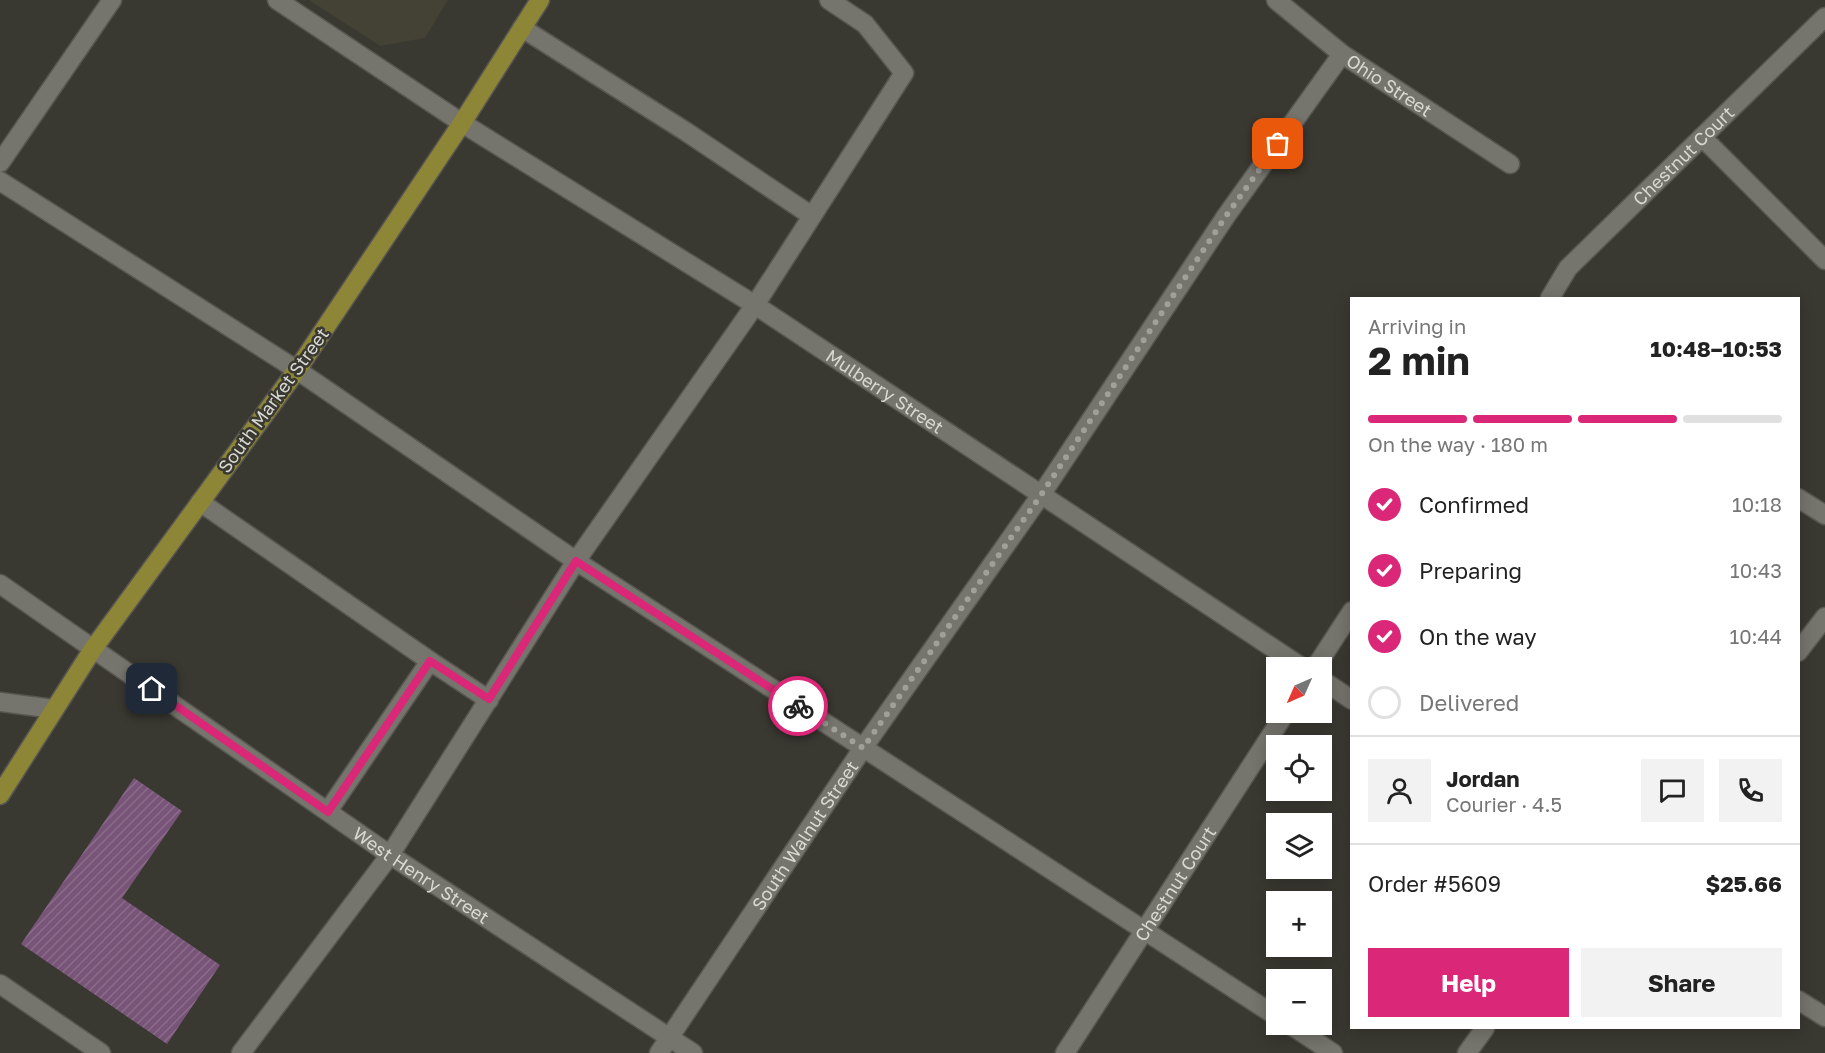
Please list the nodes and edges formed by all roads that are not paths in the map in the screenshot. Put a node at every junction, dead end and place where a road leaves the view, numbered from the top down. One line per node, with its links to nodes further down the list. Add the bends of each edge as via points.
1 (112, 0): 11 (street)
2 (277, 0): 9 (street, Mulberry Street)
3 (540, 0): 7 (main road, South Market Street)
4 (829, 0): 14 (street, via 865,24 904,73)
5 (1276, 0): 8 (street, Ohio Street)
6 (1825, 17): 10 (street, Chestnut Court)
7 (522, 28): 9 (main road, South Market Street); 14 (street)
8 (1342, 54): 12 (street, Ohio Street); 19 (street, South Walnut Street, via 1226,216)
9 (462, 123): 17 (street, Mulberry Street); 18 (main road, South Market Street)
10 (1702, 137): 15 (street); 16 (street, Chestnut Court, via 1568,268)
11 (0, 163)
12 (1510, 164)
13 (0, 181): 18 (street)
14 (812, 216): 17 (street)
15 (1825, 260)
16 (1551, 297)
17 (756, 307): 19 (street, Mulberry Street); 23 (street)
18 (297, 370): 21 (main road, South Market Street); 23 (street)
19 (1041, 495): 29 (street, Mulberry Street); 38 (street, South Walnut Street)
20 (1800, 499): 22 (street)
21 (200, 502): 27 (main road, South Market Street); 31 (street)
22 (1825, 515)
23 (576, 561): 33 (street); 38 (street)
24 (0, 585): 27 (street, West Henry Street)
25 (1350, 614): 30 (street)
26 (1825, 616): 28 (street)
27 (93, 649): 36 (main road, South Market Street); 40 (street, West Henry Street)
28 (1800, 649)
29 (1286, 657)
30 (1322, 657)
31 (430, 661): 33 (street); 40 (street)
32 (1332, 687): 34 (street)
33 (489, 699): 41 (street)
34 (1350, 699)
35 (0, 702): 36 (street)
36 (54, 709): 39 (main road, South Market Street)
37 (1279, 723): 42 (street, Chestnut Court)
38 (863, 748): 42 (street); 49 (street, South Walnut Street)
39 (0, 795)
40 (328, 812): 41 (street, West Henry Street)
41 (390, 855): 49 (street, West Henry Street); 51 (street)
42 (1144, 930): 45 (street); 53 (street, Chestnut Court)
43 (0, 984): 50 (street)
44 (1800, 1001): 46 (street)
45 (1266, 1009)
46 (1825, 1017)
47 (1484, 1029): 55 (street)
48 (1306, 1035): 54 (street)
49 (664, 1045): 52 (street, West Henry Street)
50 (101, 1053)
51 (241, 1053)
52 (693, 1053)
53 (1065, 1053)
54 (1333, 1053)
55 (1467, 1053)

